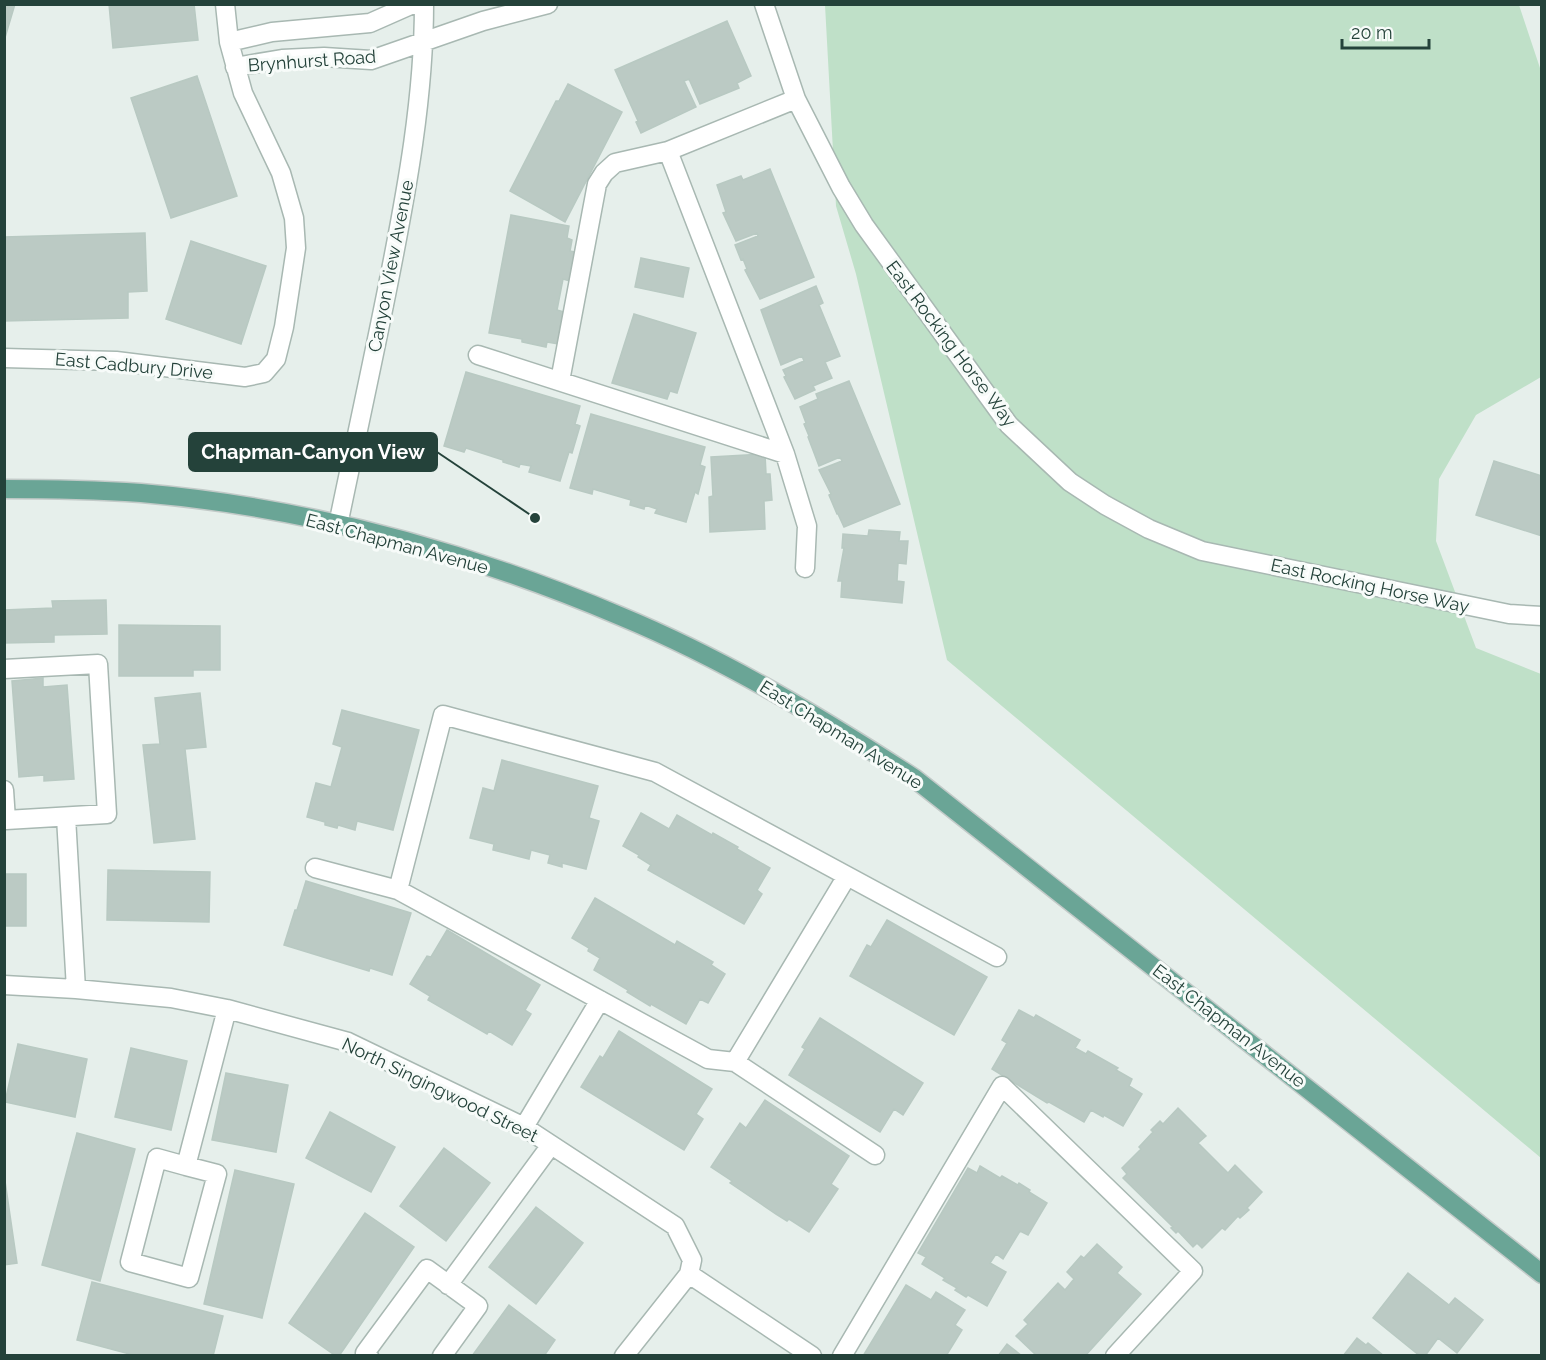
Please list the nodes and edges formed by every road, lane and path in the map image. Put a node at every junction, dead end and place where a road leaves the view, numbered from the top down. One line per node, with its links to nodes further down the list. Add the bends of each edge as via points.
1 (225, 4): 6 (street)
2 (413, 4): 6 (street, Brynhurst Road, via 370,23 272,32)
3 (424, 4): 7 (street, Canyon View Avenue)
4 (548, 4): 7 (street, Brynhurst Road, via 483,21)
5 (764, 4): 9 (street, East Rocking Horse Way)
6 (229, 42): 8 (street)
7 (424, 43): 8 (street, Brynhurst Road, via 371,60 282,59); 16 (street, Canyon View Avenue, via 398,236)
8 (235, 67): 12 (street, East Cadbury Drive, via 255,122 281,173 294,218 296,248 276,359 264,373 245,377 116,361)
9 (796, 99): 10 (street); 18 (street, East Rocking Horse Way, via 864,225 957,356 1009,424 1070,482 1105,506 1202,552 1509,614)
10 (668, 151): 13 (street, via 615,163 597,184); 14 (street)
11 (478, 355): 13 (street)
12 (4, 358)
13 (560, 381): 14 (street)
14 (785, 454): 17 (street, via 807,526)
15 (4, 489): 16 (main road, East Chapman Avenue, via 141,494 231,504)
16 (338, 525): 36 (main road, East Chapman Avenue, via 454,555 621,616 745,676 859,742 977,826)
17 (805, 568)
18 (1542, 616)
19 (4, 669): 21 (street, via 98,664 107,814)
20 (4, 790): 21 (street, via 6,820)
21 (66, 817): 27 (street)
22 (315, 868): 24 (street)
23 (847, 876): 24 (street, via 656,772 443,715); 25 (street); 30 (street)
24 (399, 890): 28 (street)
25 (997, 957)
26 (4, 985): 27 (street, North Singingwood Street)
27 (76, 988): 29 (street, North Singingwood Street, via 171,998)
28 (600, 1000): 30 (street, via 708,1059); 31 (street)
29 (227, 1009): 31 (street, North Singingwood Street, via 348,1042); 34 (street)
30 (735, 1062): 33 (street)
31 (524, 1127): 32 (street, North Singingwood Street)
32 (551, 1145): 35 (street, North Singingwood Street, via 675,1226); 37 (street)
33 (875, 1155)
34 (186, 1166): 34 (street, via 157,1158 130,1262 189,1278 217,1174)
35 (691, 1267): 40 (street); 41 (street)
36 (1542, 1274)
37 (448, 1285): 38 (street, via 427,1269 365,1353); 39 (street, via 478,1306)
38 (369, 1356)
39 (442, 1356)
40 (624, 1356)
41 (812, 1356)
42 (842, 1356): 43 (street, via 1002,1086 1193,1271)
43 (1115, 1356)

